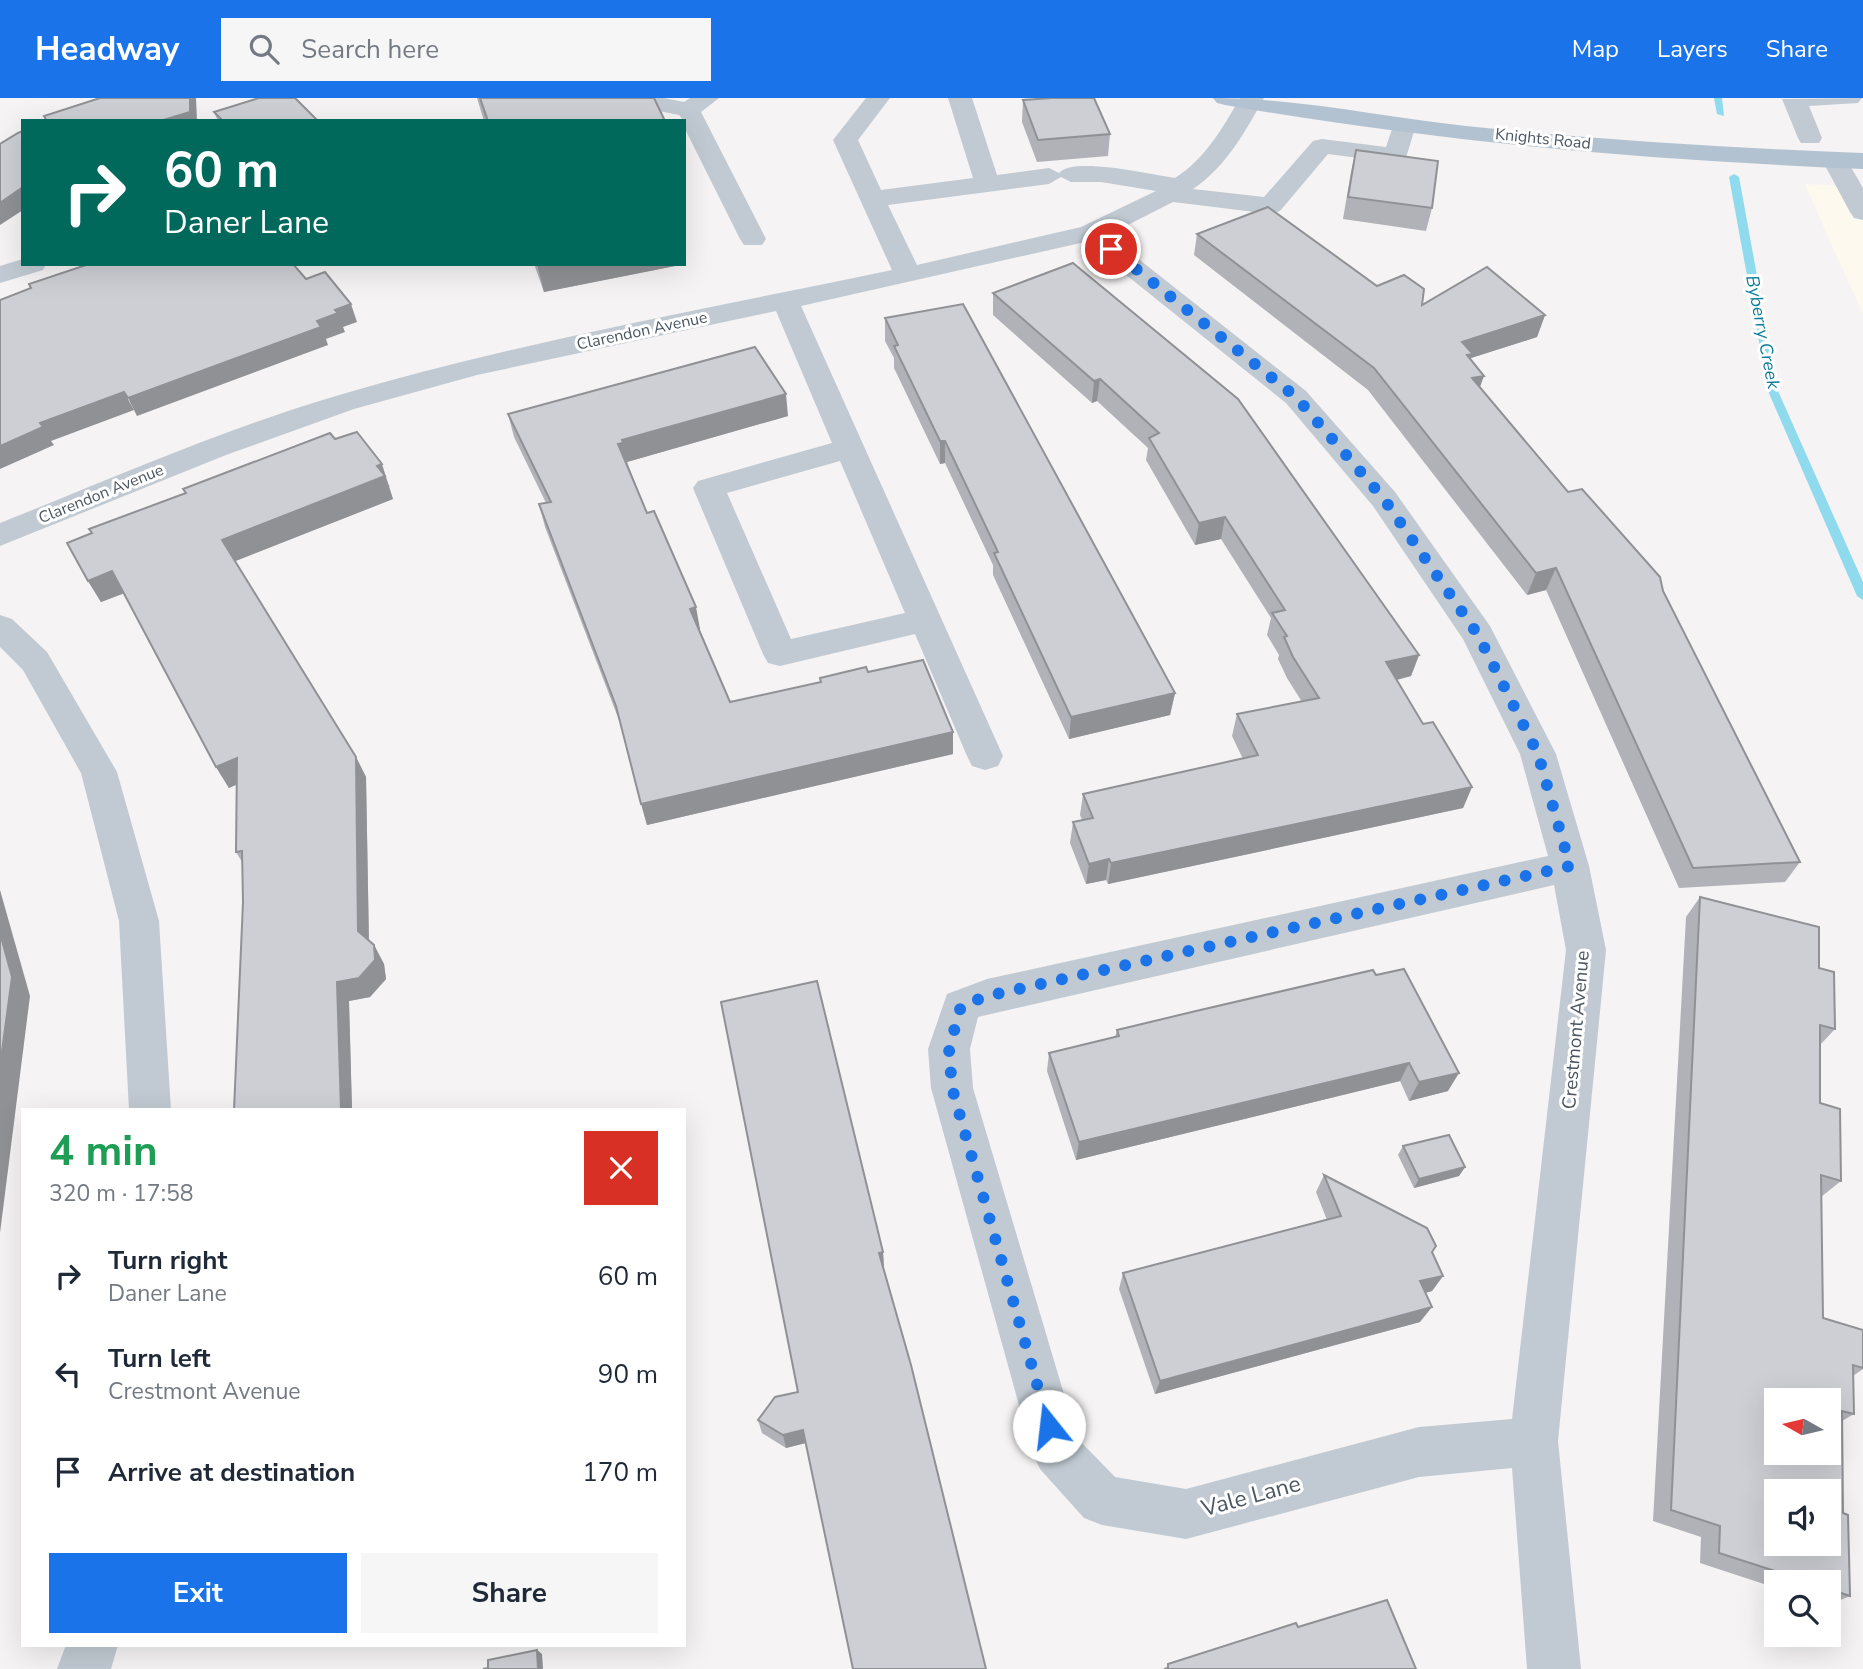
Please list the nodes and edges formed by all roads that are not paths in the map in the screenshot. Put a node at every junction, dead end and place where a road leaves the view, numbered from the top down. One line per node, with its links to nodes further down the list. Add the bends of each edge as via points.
1 (627, 98): 7 (street)
2 (878, 98): 16 (street, via 845,140)
3 (960, 98): 14 (street)
4 (1794, 98): 5 (street); 10 (street)
5 (1850, 98)
6 (1242, 100): 9 (main road, Knights Road); 15 (street, Clarendon Avenue, via 1229,138 1200,173)
7 (697, 104): 19 (street)
8 (1558, 119): 10 (main road, Knights Road)
9 (1404, 125): 12 (main road, Knights Road, via 1645,149); 15 (street, via 1396,156 1322,146 1271,206)
10 (1810, 138): 11 (main road, Knights Road)
11 (1863, 139)
12 (1835, 160): 13 (main road, Knights Road); 17 (street)
13 (1863, 161)
14 (987, 184): 15 (street, via 1101,174); 16 (street)
15 (1174, 190): 18 (street, Clarendon Avenue)
16 (873, 199): 22 (street)
17 (1863, 212)
18 (1090, 233): 22 (street, Clarendon Avenue); 29 (street, Crestmont Avenue, via 1296,397 1384,499 1478,635 1538,754)
19 (753, 239)
20 (27, 266): 21 (street)
21 (0, 275)
22 (908, 275): 23 (street, Clarendon Avenue)
23 (785, 301): 24 (street); 25 (street, Clarendon Avenue, via 473,367 344,402 215,448)
24 (849, 448): 26 (street); 26 (street, via 709,488 780,654)
25 (0, 535)
26 (925, 620): 28 (street)
27 (0, 626): 30 (street, via 35,661 99,772 139,921)
28 (985, 756)
29 (1570, 866): 31 (street, Crestmont Avenue, via 1586,950); 31 (street, Vale Lane, via 987,996 961,1006 949,1049 952,1088 1057,1452 1102,1500 1186,1514 1419,1452)
30 (149, 1108)
31 (1534, 1441): 34 (street, Crestmont Avenue)
32 (91, 1647): 33 (street)
33 (83, 1669)
34 (1554, 1669)

